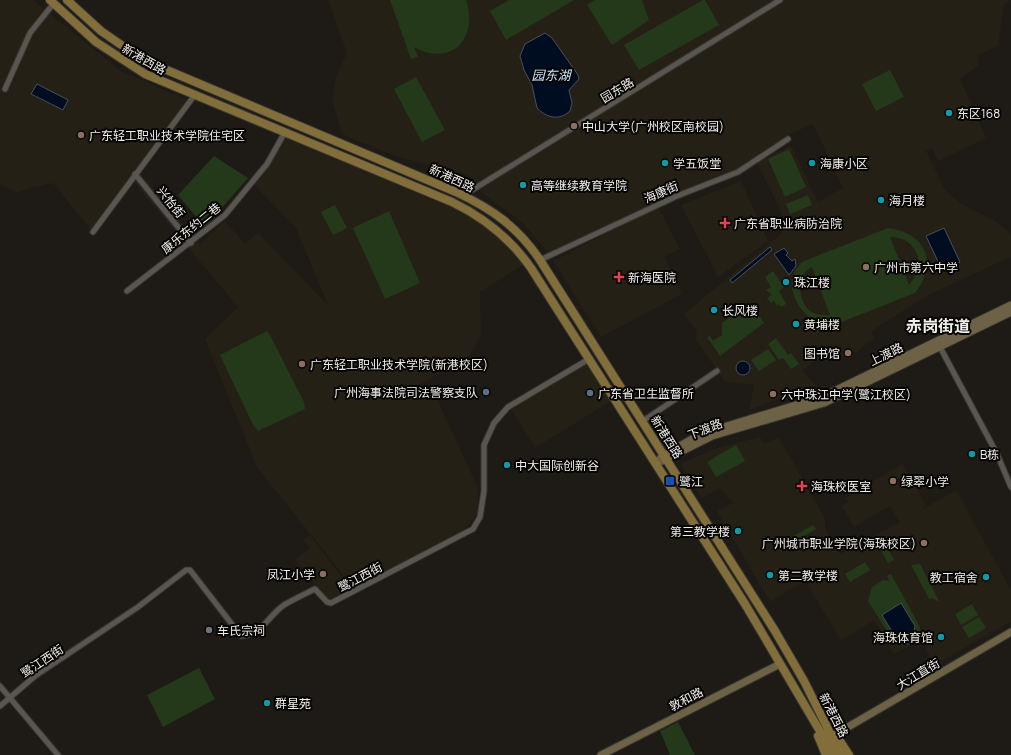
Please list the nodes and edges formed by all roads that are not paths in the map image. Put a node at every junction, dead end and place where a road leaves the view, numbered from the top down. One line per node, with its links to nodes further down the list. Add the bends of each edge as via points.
1 (67, 0): 8 (main road, 新港西路, via 101,31 143,60)
2 (780, 0): 11 (street, 园东路)
3 (52, 2): 4 (street, via 30,33); 5 (main road, 新港西路, via 96,42 127,64 162,83)
4 (5, 89)
5 (194, 96): 6 (main road, 新港西路); 9 (street)
6 (285, 132): 10 (main road, 新港西路); 15 (street, 康乐东约二巷, via 267,164 225,215)
7 (788, 139): 16 (street, 海康街, via 738,172 663,202)
8 (401, 168): 10 (main road); 11 (main road, 新港西路)
9 (135, 174): 12 (street); 15 (street, 兴怡街)
10 (397, 178): 14 (main road, 新港西路, via 462,207)
11 (464, 195): 13 (main road, 新港西路, via 495,213)
12 (93, 232)
13 (520, 233): 14 (main road); 16 (main road, 新港西路)
14 (511, 241): 21 (main road, 新港西路)
15 (191, 243): 17 (street, 康乐东约二巷)
16 (540, 260): 24 (main road, 新港西路)
17 (127, 291)
18 (1011, 305): 23 (main road, 上渡路)
19 (1011, 312): 20 (main road, 上渡路)
20 (940, 347): 23 (main road, 上渡路); 30 (street, via 997,454)
21 (589, 359): 26 (main road, 新港西路); 35 (street, 鹭江西街, via 508,407 494,423 484,445 484,491 480,517 473,529 331,603 315,589 283,606 260,629 250,635 241,636 190,570 186,570 138,607 35,676)
22 (717, 371): 24 (street)
23 (837, 393): 27 (main road, 下渡路, via 811,408 712,436)
24 (643, 421): 25 (main road, 新港西路)
25 (658, 445): 26 (main road); 27 (main road, 新港西路)
26 (647, 451): 28 (main road, 新港西路)
27 (665, 457): 28 (main road, 下渡路); 29 (main road, 新港西路)
28 (655, 463): 31 (main road, 新港西路)
29 (681, 482): 31 (main road); 37 (main road, 新港西路, via 778,636)
30 (1011, 487)
31 (670, 489): 33 (main road, 新港西路, via 745,604)
32 (1011, 632): 39 (main road, 大江直街)
33 (780, 664): 38 (main road, 新港西路); 41 (main road, 敦和路)
34 (0, 686): 35 (street)
35 (10, 696): 36 (street, 鹭江西街); 40 (street)
36 (0, 706)
37 (821, 715): 39 (main road); 44 (main road, 新港西路)
38 (812, 718): 42 (main road); 43 (main road, 新港西路)
39 (836, 734): 45 (main road)
40 (58, 755)
41 (601, 755)
42 (826, 755)
43 (834, 755)
44 (841, 755)
45 (849, 755)

